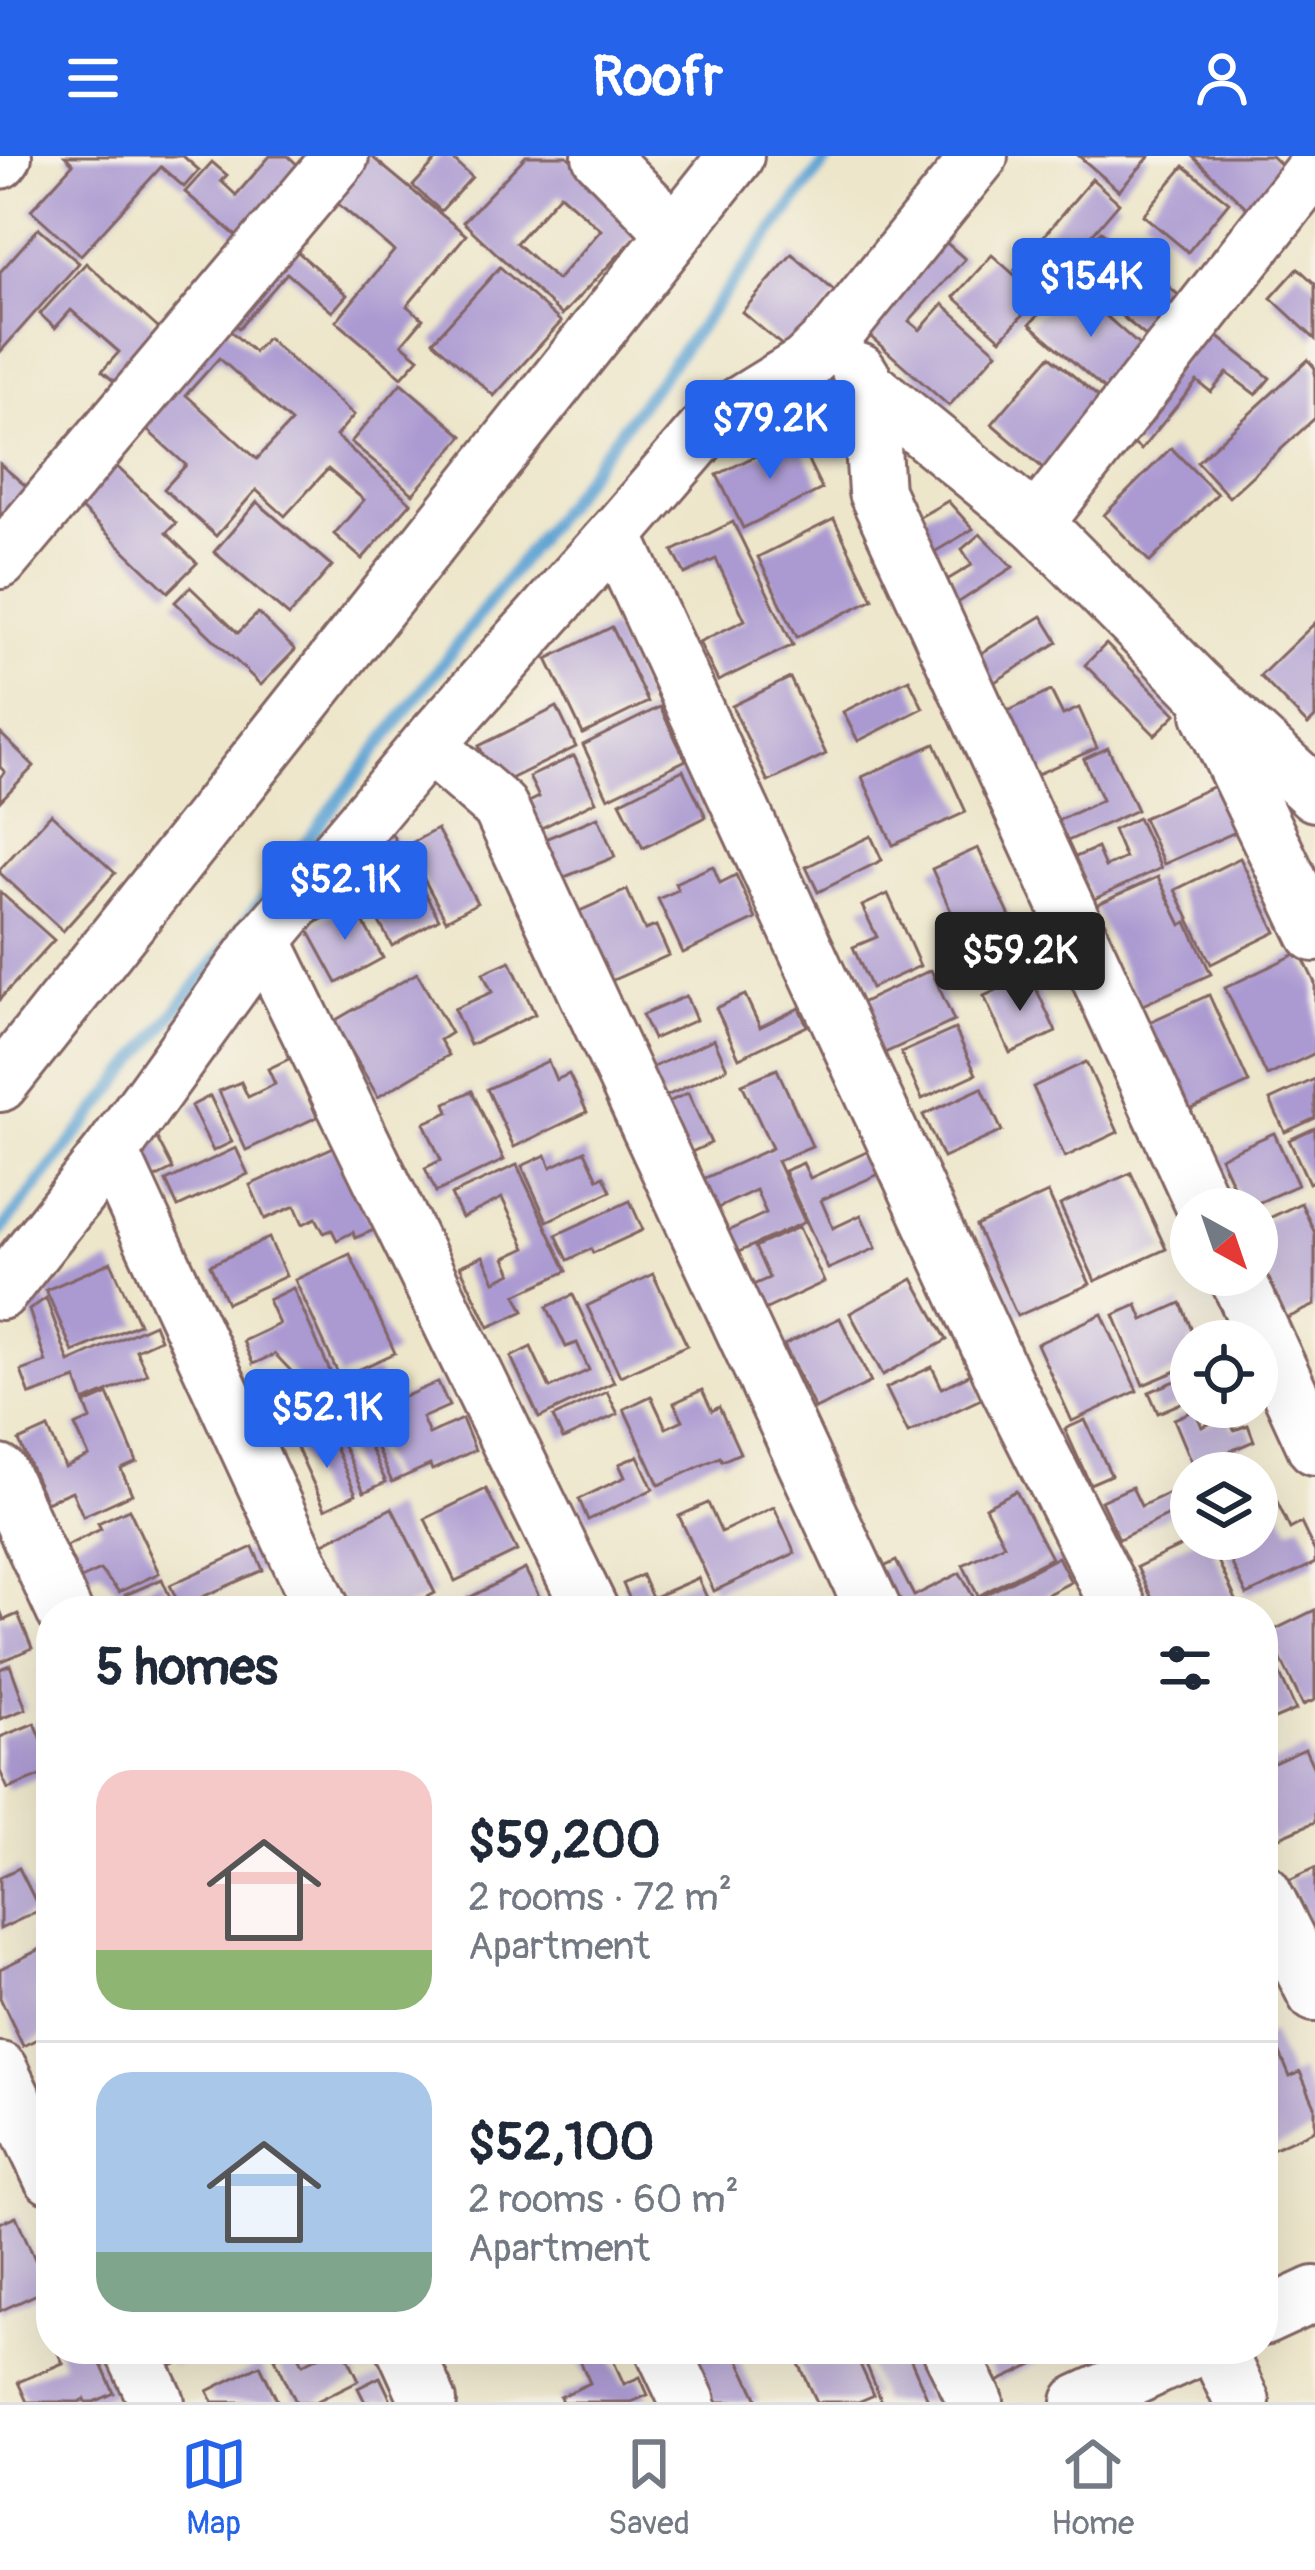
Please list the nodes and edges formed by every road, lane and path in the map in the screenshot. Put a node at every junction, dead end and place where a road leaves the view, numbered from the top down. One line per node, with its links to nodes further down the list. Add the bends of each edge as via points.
1 (341, 156): 11 (street)
2 (600, 156): 6 (street)
3 (736, 156): 6 (street)
4 (980, 156): 7 (street)
5 (1315, 166): 9 (street)
6 (675, 232): 17 (street)
7 (836, 334): 8 (street); 10 (street, via 805,364 714,420)
8 (869, 387): 9 (street); 19 (street, via 875,492)
9 (1036, 524): 12 (street)
10 (615, 535): 13 (street); 28 (street, via 1007,1386)
11 (0, 561)
12 (1196, 686): 14 (street); 15 (street)
13 (428, 745): 16 (street); 27 (street, via 500,807)
14 (1315, 794)
15 (1315, 934)
16 (264, 940): 18 (street); 26 (street)
17 (0, 1084)
18 (111, 1152): 20 (street); 25 (street)
19 (1195, 1188)
20 (0, 1292)
21 (1246, 1296): 22 (street)
22 (1315, 1447)
23 (0, 1473): 24 (street)
24 (57, 1596)
25 (316, 1596)
26 (584, 1596)
27 (867, 1596)
28 (1113, 1596)
29 (1278, 1921): 30 (street)
30 (1315, 1994)
31 (0, 2070): 32 (street)
32 (36, 2146)
33 (1315, 2294): 34 (street)
34 (1278, 2311)
35 (139, 2364): 41 (street)
36 (412, 2364): 42 (street)
37 (670, 2364): 43 (street)
38 (957, 2364): 44 (street)
39 (1163, 2364): 45 (street)
40 (1224, 2364): 46 (street)
41 (157, 2402)
42 (429, 2402)
43 (688, 2402)
44 (976, 2402)
45 (1080, 2402)
46 (1242, 2402)

